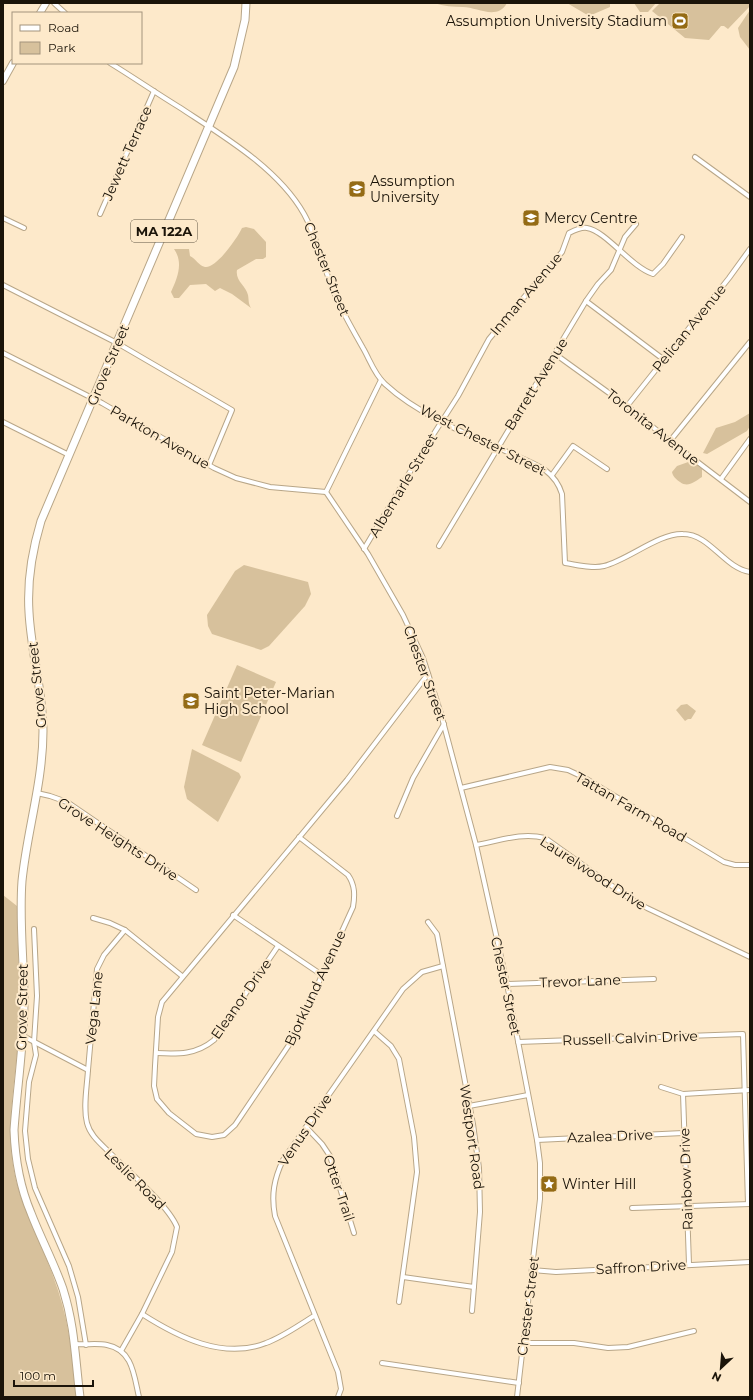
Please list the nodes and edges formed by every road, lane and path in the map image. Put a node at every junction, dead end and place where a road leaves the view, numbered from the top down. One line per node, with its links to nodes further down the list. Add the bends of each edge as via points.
1 (46, 3): 4 (main road)
2 (54, 3): 5 (street)
3 (246, 3): 10 (main road, Grove Street / MA 122A, via 238,53)
4 (41, 12)
5 (64, 12)
6 (12, 64): 8 (main road)
7 (112, 64): 9 (street, Chester Street)
8 (3, 81)
9 (154, 91): 10 (street, Chester Street); 13 (street, Jewett Terrace)
10 (208, 127): 23 (main road, Grove Street / MA 122A); 27 (street, Chester Street, via 267,170 299,205 316,238 340,308)
11 (695, 157): 12 (street)
12 (750, 197)
13 (100, 214)
14 (3, 218): 16 (street)
15 (636, 224): 19 (street, Barrett Avenue, via 625,238)
16 (24, 228)
17 (682, 237): 19 (street, Inman Avenue, via 654,274 647,272)
18 (750, 249): 26 (street, Pelican Avenue)
19 (620, 251): 21 (street, Barrett Avenue, via 611,270); 30 (street, Inman Avenue, via 590,229 581,228 569,233 562,252 489,339 458,396)
20 (3, 285): 23 (street)
21 (586, 301): 25 (street, Barrett Avenue); 26 (street)
22 (750, 342): 33 (street)
23 (117, 344): 28 (main road, Grove Street / MA 122A); 36 (street, via 232,410)
24 (3, 353): 28 (street, Parkton Avenue)
25 (555, 354): 29 (street, Toronita Avenue); 34 (street, Barrett Avenue)
26 (663, 359): 29 (street, Pelican Avenue)
27 (381, 380): 30 (street, West Chester Street, via 402,397); 40 (street)
28 (93, 399): 35 (main road, Grove Street / MA 122A); 36 (street, Parkton Avenue)
29 (627, 406): 33 (street, Toronita Avenue)
30 (441, 420): 34 (street, West Chester Street); 43 (street, Albemarle Street)
31 (3, 422): 35 (street)
32 (750, 439): 39 (street)
33 (670, 441): 39 (street, Toronita Avenue)
34 (496, 448): 38 (street, West Chester Street); 42 (street, Barrett Avenue)
35 (69, 455): 48 (main road, Grove Street / MA 122A, via 41,521 29,578 29,614 43,731)
36 (209, 465): 40 (street, Parkton Avenue, via 236,478 258,484)
37 (607, 469): 38 (street, via 573,446)
38 (552, 475): 44 (street, West Chester Street, via 562,494 565,563 591,567 606,566 670,536 685,534 700,539 740,569)
39 (721, 479): 41 (street, Toronita Avenue)
40 (326, 492): 43 (street, Chester Street)
41 (750, 502)
42 (439, 546)
43 (364, 549): 45 (street, Chester Street, via 403,615)
44 (750, 572)
45 (428, 674): 46 (street, Chester Street); 50 (street, Bjorklund Avenue, via 347,780)
46 (444, 724): 47 (street, Chester Street); 49 (street, via 413,778)
47 (461, 788): 51 (street, Chester Street); 52 (street, Tattan Farm Road, via 539,769 563,768 585,778 724,862)
48 (37, 793): 53 (street, Grove Heights Drive, via 66,802); 67 (main road, Grove Street / MA 122A, via 23,871)
49 (397, 816)
50 (299, 837): 54 (street, Bjorklund Avenue); 62 (street, Bjorklund Avenue, via 347,874 355,890 353,907)
51 (476, 845): 60 (street, Laurelwood Drive, via 517,836 544,838 629,898); 65 (street, Chester Street)
52 (750, 866)
53 (196, 890)
54 (233, 915): 59 (street); 63 (street, Bjorklund Avenue)
55 (92, 918): 58 (street, via 110,922)
56 (428, 922): 61 (street, Westport Road, via 437,934)
57 (34, 929): 68 (street, via 37,996)
58 (125, 930): 63 (street); 71 (street, Vega Lane, via 104,955 97,969)
59 (278, 946): 62 (street); 70 (street, Eleanor Drive, via 214,1040 198,1051)
60 (750, 957)
61 (443, 966): 66 (street, Venus Drive, via 422,972 414,978 403,989); 77 (street, Westport Road)
62 (322, 975): 70 (street, Bjorklund Avenue, via 293,1039 235,1125 224,1135 212,1137 196,1134 161,1106 155,1095 154,1086)
63 (182, 976): 70 (street, Bjorklund Avenue, via 162,1002 158,1017)
64 (654, 979): 65 (street, Trevor Lane)
65 (507, 984): 69 (street, Chester Street)
66 (374, 1031): 78 (street, Venus Drive); 88 (street, via 391,1046 399,1059 415,1146 417,1178)
67 (23, 1036): 68 (street); 96 (main road, Grove Street / MA 122A, via 14,1130 17,1165 31,1213 62,1288)
68 (34, 1042): 71 (street); 97 (street, via 36,1055 29,1082 25,1131 28,1159 35,1188 69,1266 78,1297)
69 (518, 1042): 73 (street, Russell Calvin Drive, via 743,1034); 76 (street, Chester Street)
70 (156, 1053)
71 (88, 1070): 92 (street, Leslie Road, via 86,1110 91,1131 170,1214 177,1227 172,1252)
72 (661, 1087): 75 (street)
73 (745, 1090): 74 (street); 75 (street); 81 (street)
74 (750, 1090)
75 (683, 1094): 79 (street, Rainbow Drive)
76 (528, 1095): 77 (street); 80 (street, Chester Street)
77 (469, 1106): 89 (street, Westport Road, via 479,1168 480,1192)
78 (306, 1127): 84 (street, Otter Trail, via 330,1156); 93 (street, Venus Drive, via 283,1160 272,1194 275,1216)
79 (683, 1133): 80 (street, Azalea Drive); 82 (street, Rainbow Drive)
80 (537, 1140): 87 (street, Chester Street, via 541,1187)
81 (749, 1204): 82 (street)
82 (687, 1205): 83 (street); 86 (street, Rainbow Drive)
83 (632, 1208)
84 (354, 1233)
85 (750, 1262): 86 (street, Saffron Drive)
86 (689, 1264): 87 (street, Saffron Drive, via 556,1272)
87 (532, 1270): 95 (street, Chester Street)
88 (402, 1277): 89 (street); 90 (street)
89 (474, 1287): 91 (street, Westport Road)
90 (399, 1302)
91 (472, 1311)
92 (142, 1314): 93 (street, via 182,1338 237,1349 266,1344); 98 (street, Leslie Road)
93 (314, 1316): 103 (street, Venus Drive, via 341,1380 342,1389)
94 (694, 1331): 95 (street, via 628,1347)
95 (524, 1343): 100 (street, Chester Street)
96 (76, 1344): 97 (street); 101 (main road, Grove Street / MA 122A)
97 (86, 1345): 98 (street, via 108,1345)
98 (121, 1351): 102 (street, via 128,1357 132,1366)
99 (382, 1363): 100 (street)
100 (519, 1384): 104 (street, Chester Street)
101 (80, 1397)
102 (139, 1397)
103 (338, 1397)
104 (517, 1397)

